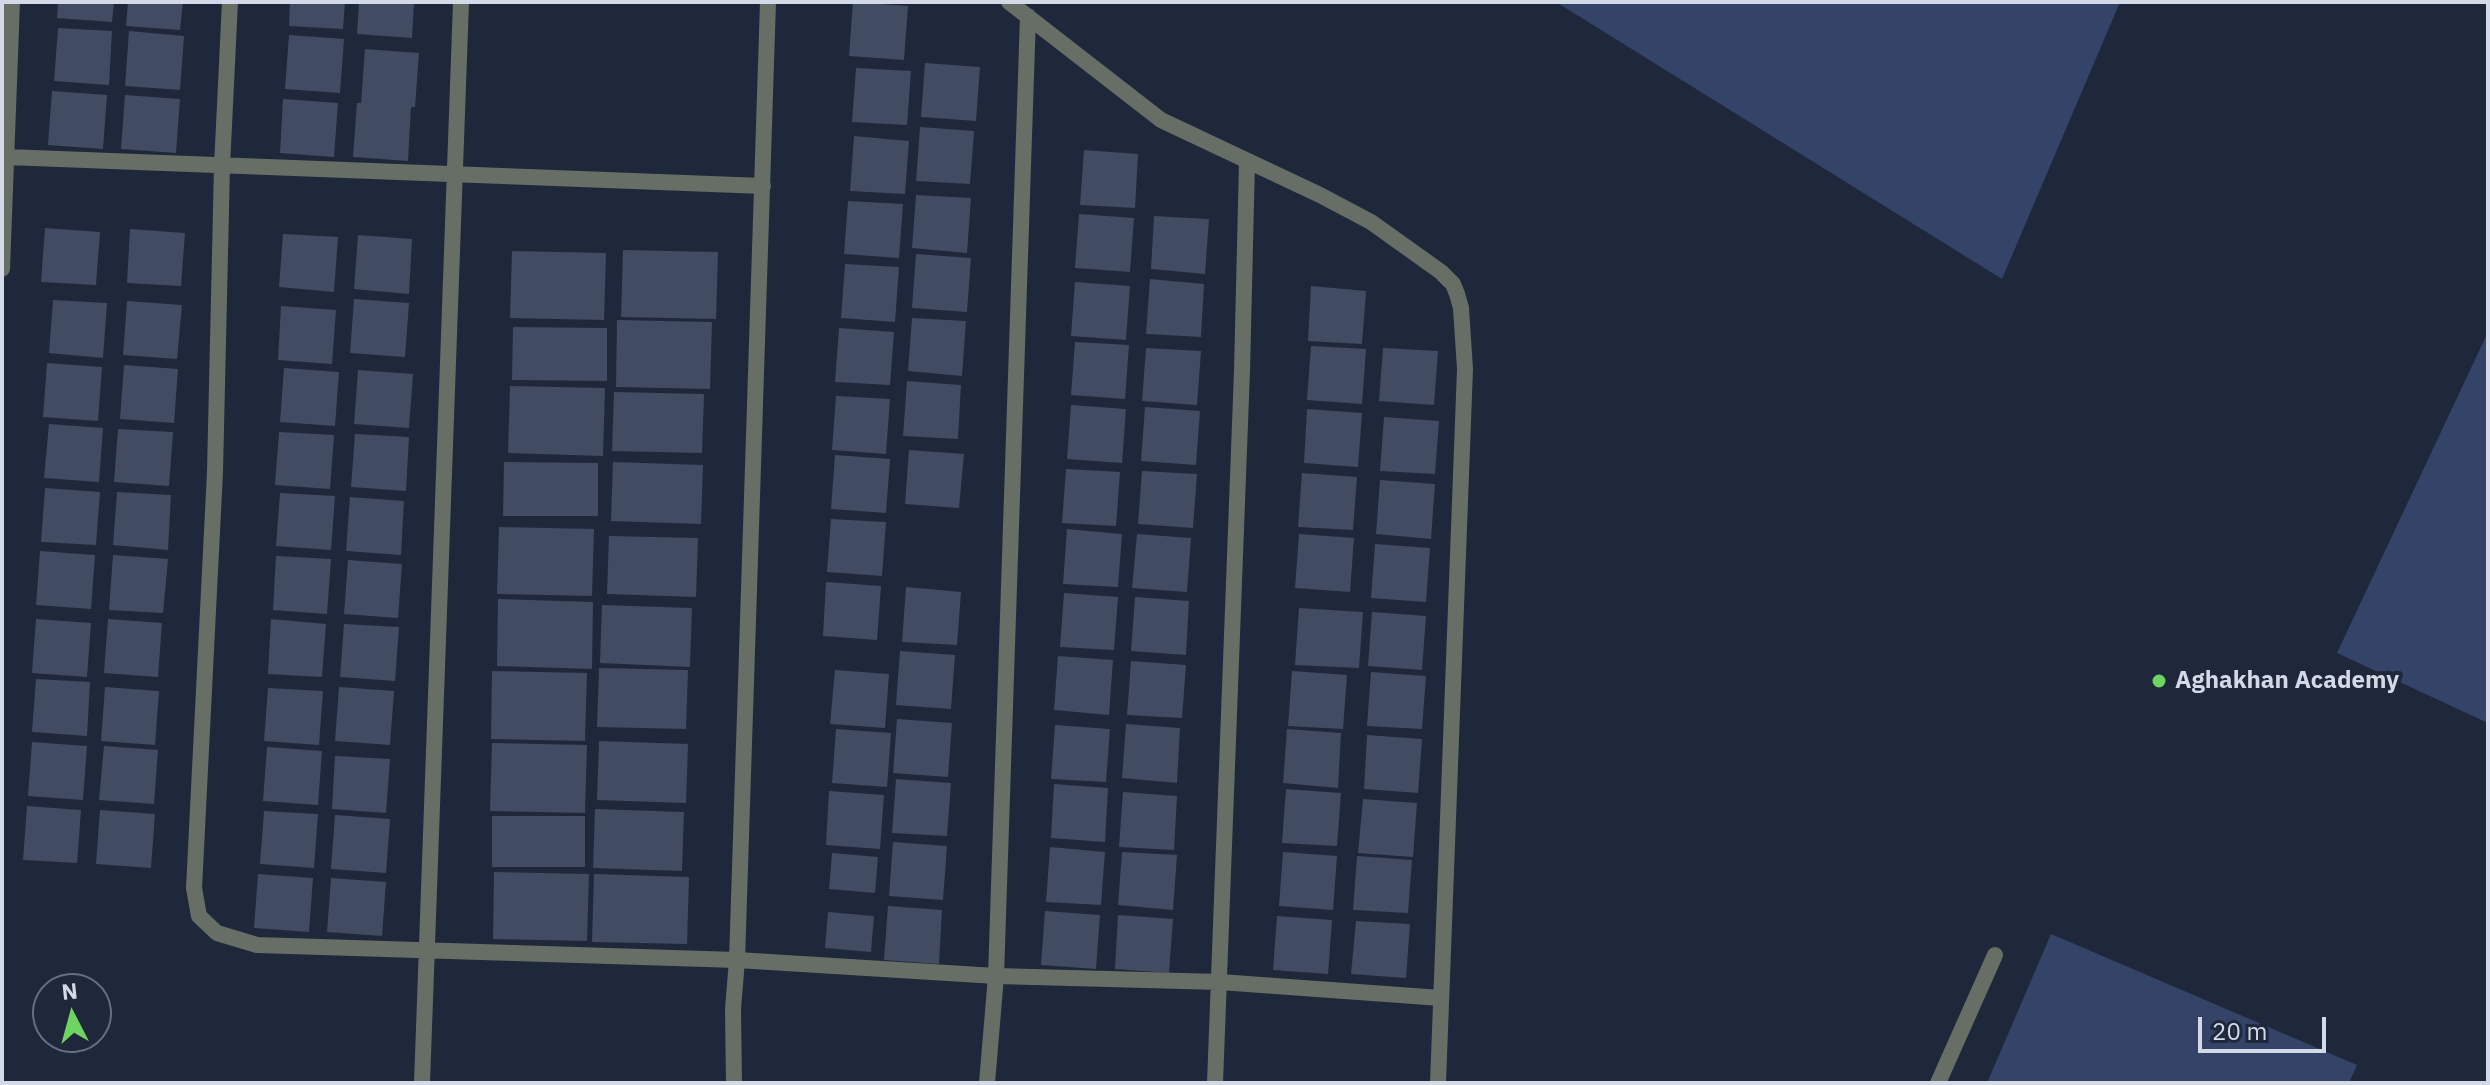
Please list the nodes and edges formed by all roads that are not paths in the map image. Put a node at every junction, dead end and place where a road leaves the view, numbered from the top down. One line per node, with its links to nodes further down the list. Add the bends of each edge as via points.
1 (12, 2): 7 (street)
2 (230, 2): 9 (street)
3 (461, 2): 10 (street)
4 (768, 2): 11 (street)
5 (1009, 2): 6 (street)
6 (1028, 16): 8 (street, via 1161,120); 16 (street)
7 (7, 157): 9 (street); 12 (street)
8 (1247, 162): 17 (street); 18 (street, via 1320,195 1415,252 1453,284 1461,308 1465,369)
9 (222, 166): 10 (street); 13 (street, via 215,472 194,888 199,916 217,933 257,945)
10 (455, 175): 11 (street); 13 (street)
11 (763, 186): 15 (street)
12 (2, 269)
13 (428, 952): 15 (street); 19 (street)
14 (1995, 955): 24 (street)
15 (737, 960): 16 (street); 20 (street)
16 (996, 976): 17 (street); 21 (street)
17 (1220, 982): 18 (street); 22 (street)
18 (1441, 998): 23 (street)
19 (422, 1083)
20 (734, 1083)
21 (987, 1083)
22 (1215, 1083)
23 (1438, 1083)
24 (1938, 1083)

